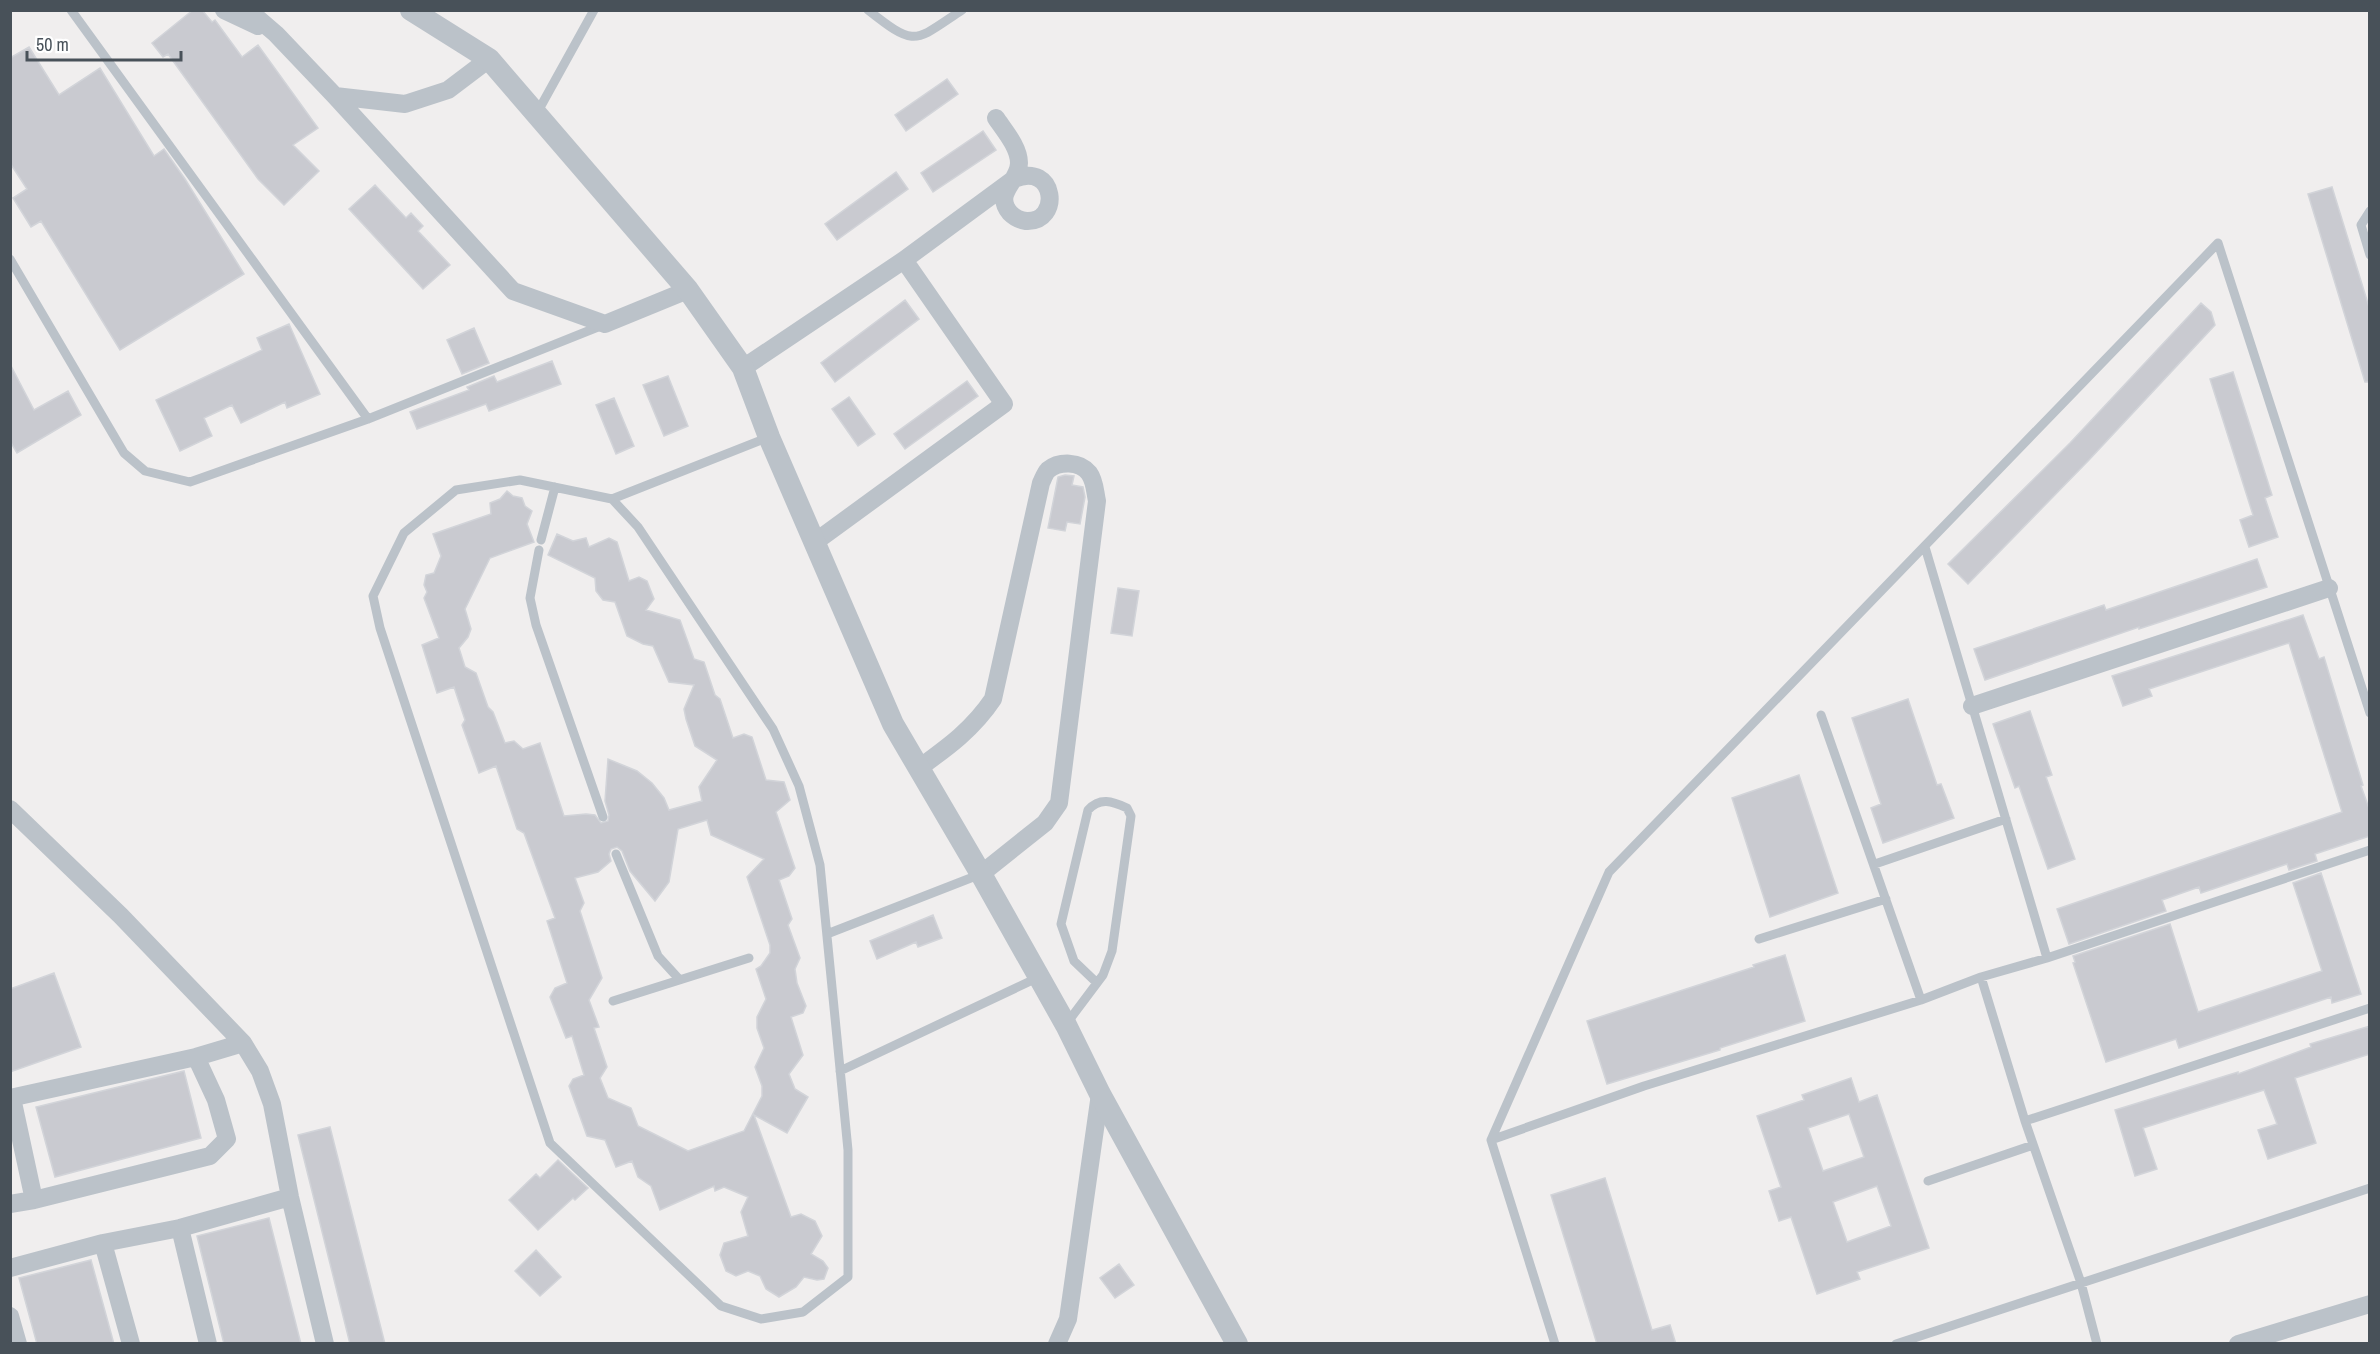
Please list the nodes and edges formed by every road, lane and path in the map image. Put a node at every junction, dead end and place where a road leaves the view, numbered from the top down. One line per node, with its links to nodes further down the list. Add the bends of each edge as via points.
1 (71, 10): 21 (lane)
2 (224, 10): 9 (street)
3 (248, 10): 9 (street)
4 (268, 10): 9 (street)
5 (411, 10): 10 (street)
6 (594, 10): 12 (lane)
7 (868, 10): 8 (lane, via 896,33 913,38)
8 (962, 10)
9 (276, 34): 11 (street)
10 (489, 59): 11 (street, via 448,90 405,104); 12 (street)
11 (335, 96): 19 (street, via 513,291)
12 (536, 115): 18 (street)
13 (996, 118): 17 (street, via 1018,157 1014,178)
14 (2370, 211): 15 (lane, via 2361,225)
15 (2370, 255)
16 (10, 259): 21 (lane, via 124,453 145,471 190,482)
17 (904, 260): 20 (street); 25 (street, via 1004,404)
18 (688, 290): 19 (street); 20 (street)
19 (605, 324): 21 (lane)
20 (743, 368): 22 (street)
21 (368, 420)
22 (769, 437): 24 (lane); 25 (street)
23 (555, 487): 24 (lane); 33 (lane, via 530,598); 54 (lane, via 520,480 456,490 404,533 373,596 380,628 550,1143 721,1306 761,1319 803,1312 848,1277 848,1150)
24 (612, 499): 40 (lane, via 638,527 773,729 799,786 820,865)
25 (815, 542): 31 (street, via 893,724)
26 (1925, 547): 27 (lane, via 2218,243); 28 (lane); 58 (lane, via 1609,872)
27 (2329, 588): 28 (street); 29 (lane)
28 (1972, 706): 34 (lane)
29 (2370, 713)
30 (1821, 715): 37 (lane)
31 (919, 768): 38 (street); 38 (street, via 955,742 993,699 1041,483 1047,471 1059,464 1074,464 1087,471 1093,480 1097,501 1059,803 1045,823)
32 (10, 809): 52 (street, via 121,916)
33 (603, 817)
34 (2006, 819): 37 (lane); 43 (lane)
35 (2370, 850): 43 (lane)
36 (616, 854): 46 (lane, via 658,956)
37 (1875, 864): 39 (lane)
38 (981, 874): 40 (lane); 44 (street)
39 (1887, 898): 41 (lane); 48 (lane)
40 (827, 934): 54 (lane)
41 (1759, 939)
42 (749, 958): 46 (lane)
43 (2047, 958): 45 (lane)
44 (1039, 977): 51 (street); 54 (lane)
45 (1981, 977): 48 (lane); 57 (lane)
46 (679, 980): 49 (lane)
47 (1097, 983): 47 (lane, via 1112,951 1131,816 1127,808 1106,801 1095,803 1088,810 1061,924 1074,961); 51 (lane)
48 (1921, 1000): 58 (lane, via 1644,1086)
49 (613, 1001)
50 (2370, 1008): 57 (lane)
51 (1066, 1025): 55 (street)
52 (243, 1043): 53 (street); 62 (street, via 261,1071 272,1104)
53 (196, 1057): 56 (street); 63 (street, via 216,1100 227,1138 216,1151 210,1156)
54 (840, 1071)
55 (1100, 1094): 76 (street, via 1068,1319); 77 (street)
56 (11, 1098): 63 (street)
57 (2025, 1121): 59 (lane)
58 (1491, 1140): 78 (lane)
59 (2033, 1145): 60 (lane); 68 (lane)
60 (1928, 1181)
61 (2370, 1188): 68 (lane)
62 (290, 1197): 65 (street); 75 (street)
63 (34, 1200): 64 (street)
64 (10, 1204)
65 (180, 1228): 66 (street); 74 (street)
66 (103, 1243): 67 (street); 73 (street)
67 (10, 1268)
68 (2081, 1283): 79 (lane); 80 (lane)
69 (2370, 1304): 71 (street)
70 (10, 1316): 72 (street)
71 (2260, 1340): 81 (street)
72 (18, 1344)
73 (130, 1344)
74 (208, 1344)
75 (325, 1344)
76 (1057, 1344)
77 (1237, 1344)
78 (1555, 1344)
79 (1896, 1344)
80 (2097, 1344)
81 (2238, 1344)

